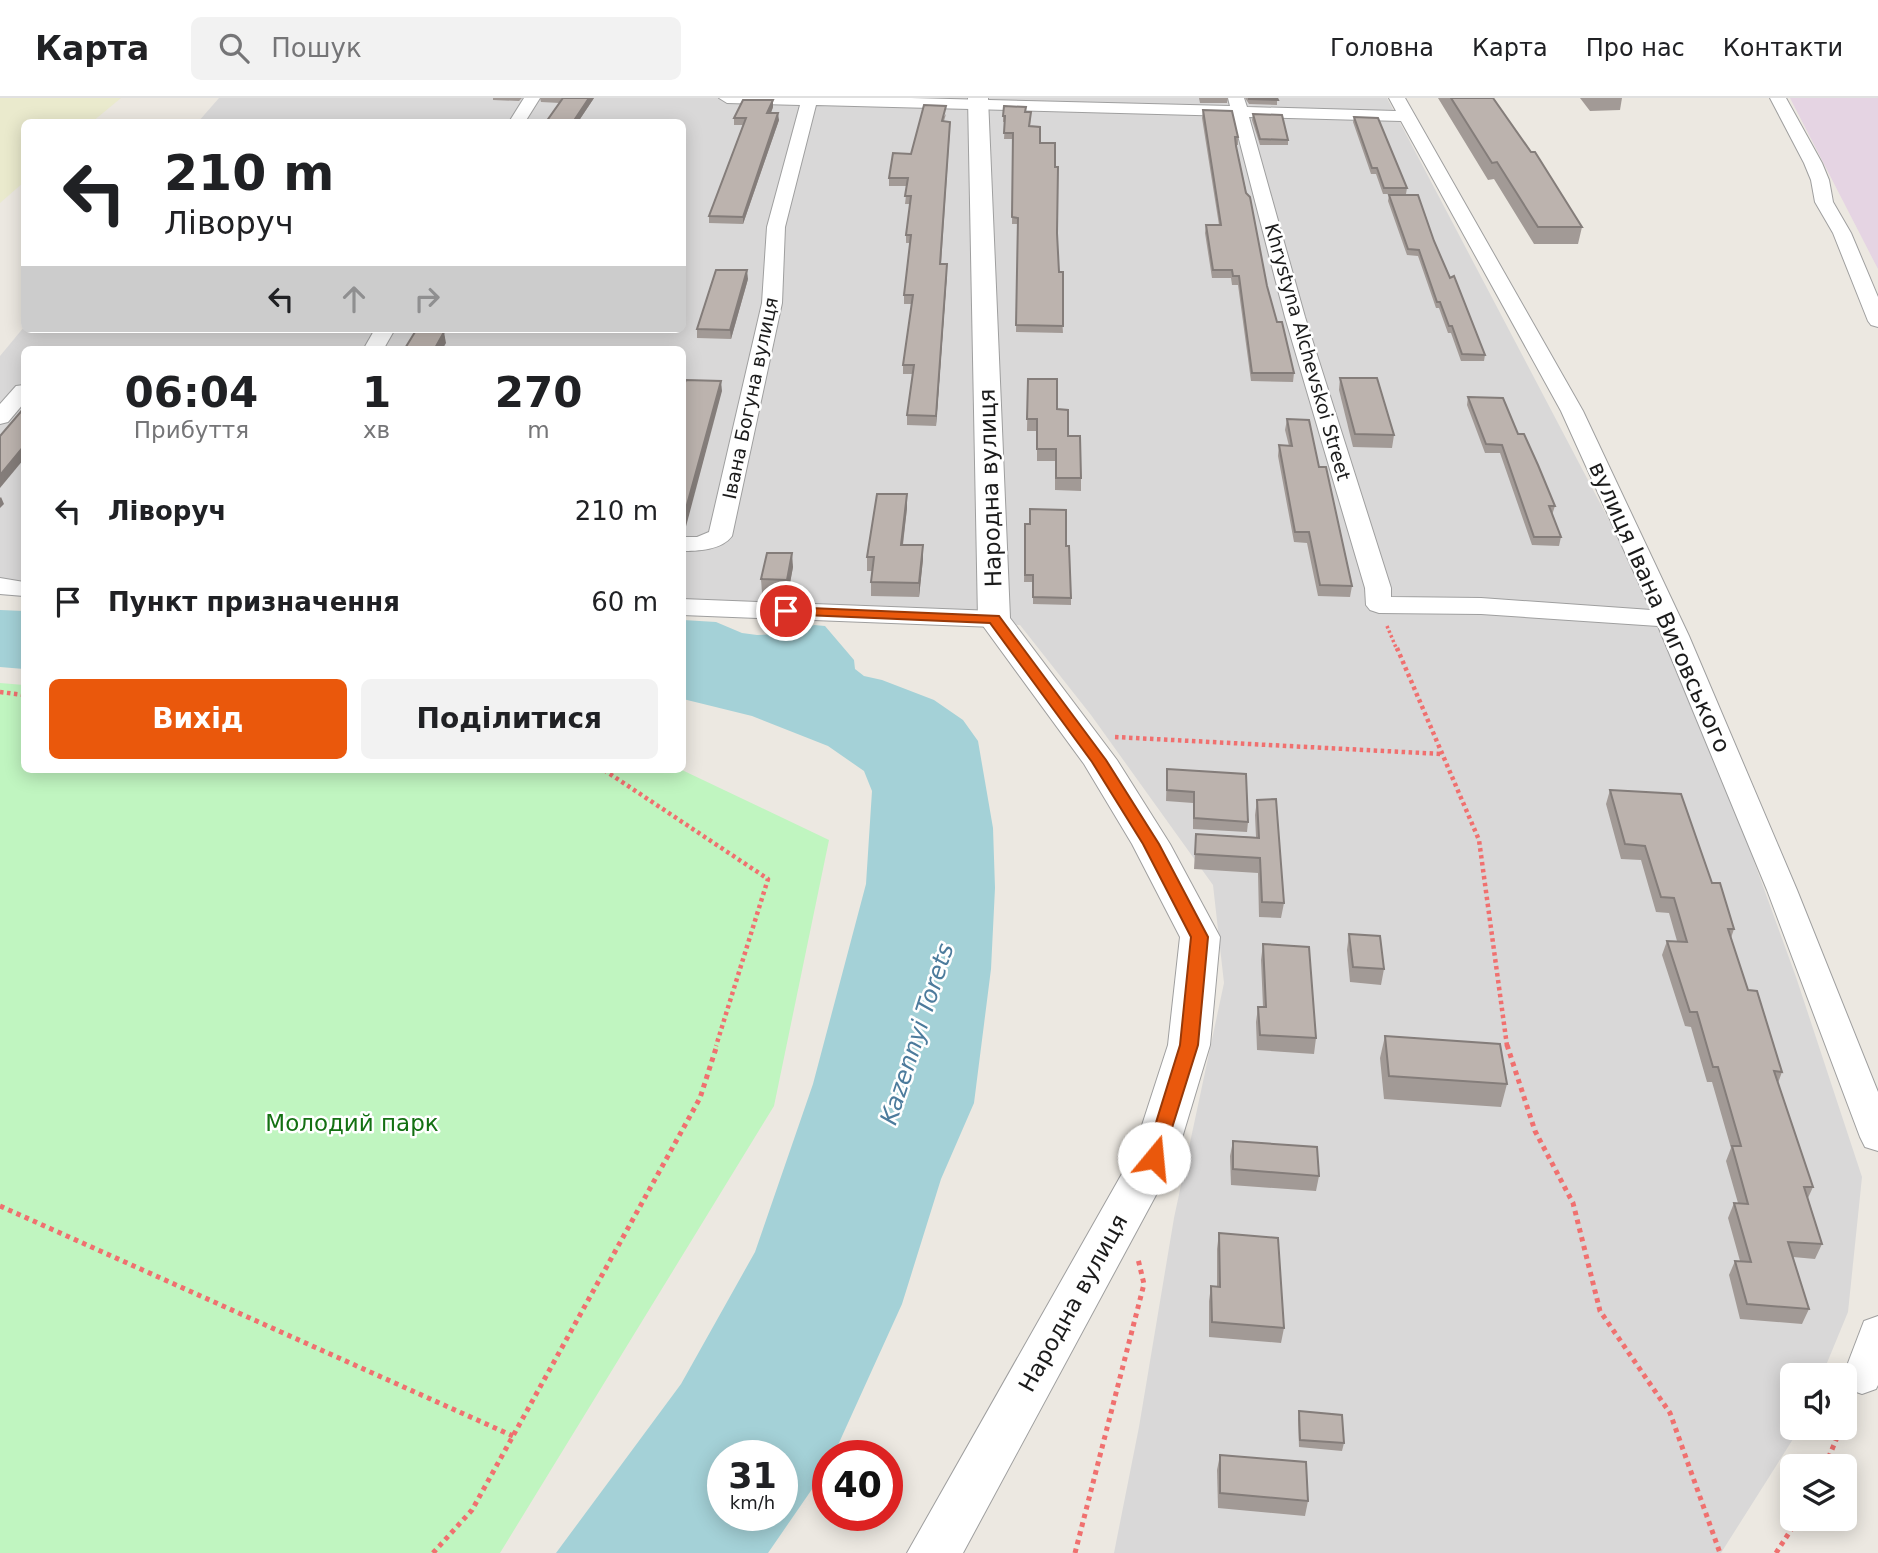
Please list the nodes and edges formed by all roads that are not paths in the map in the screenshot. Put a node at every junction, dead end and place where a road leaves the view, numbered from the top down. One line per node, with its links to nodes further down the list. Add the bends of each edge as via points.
1 (532, 98): 8 (street)
2 (727, 98): 4 (street)
3 (1777, 98): 9 (street, via 1813,163 1824,202 1842,233)
4 (810, 99): 5 (street); 12 (street, Івана Богуна вулиця, via 776,227 772,303 720,536)
5 (978, 102): 6 (street); 16 (street, Народна вулиця)
6 (1239, 105): 7 (street); 17 (street, Khrystyna Alchevskoi Street, via 1295,317 1378,588 1379,605 1481,606)
7 (1402, 107): 17 (street, вулиця Івана Виговського, via 1572,411)
8 (519, 119)
9 (1878, 321)
10 (21, 394): 11 (street)
11 (0, 417)
12 (686, 544)
13 (0, 586): 14 (street)
14 (21, 589)
15 (686, 607): 16 (street)
16 (994, 619): 21 (street, Народна вулиця, via 1081,736 1151,844 1199,937 1189,1045 1154,1158)
17 (1668, 619): 18 (street, вулиця Івана Виговського, via 1782,890)
18 (1878, 1137)
19 (1878, 1333): 20 (street)
20 (1862, 1377)
21 (934, 1553)

